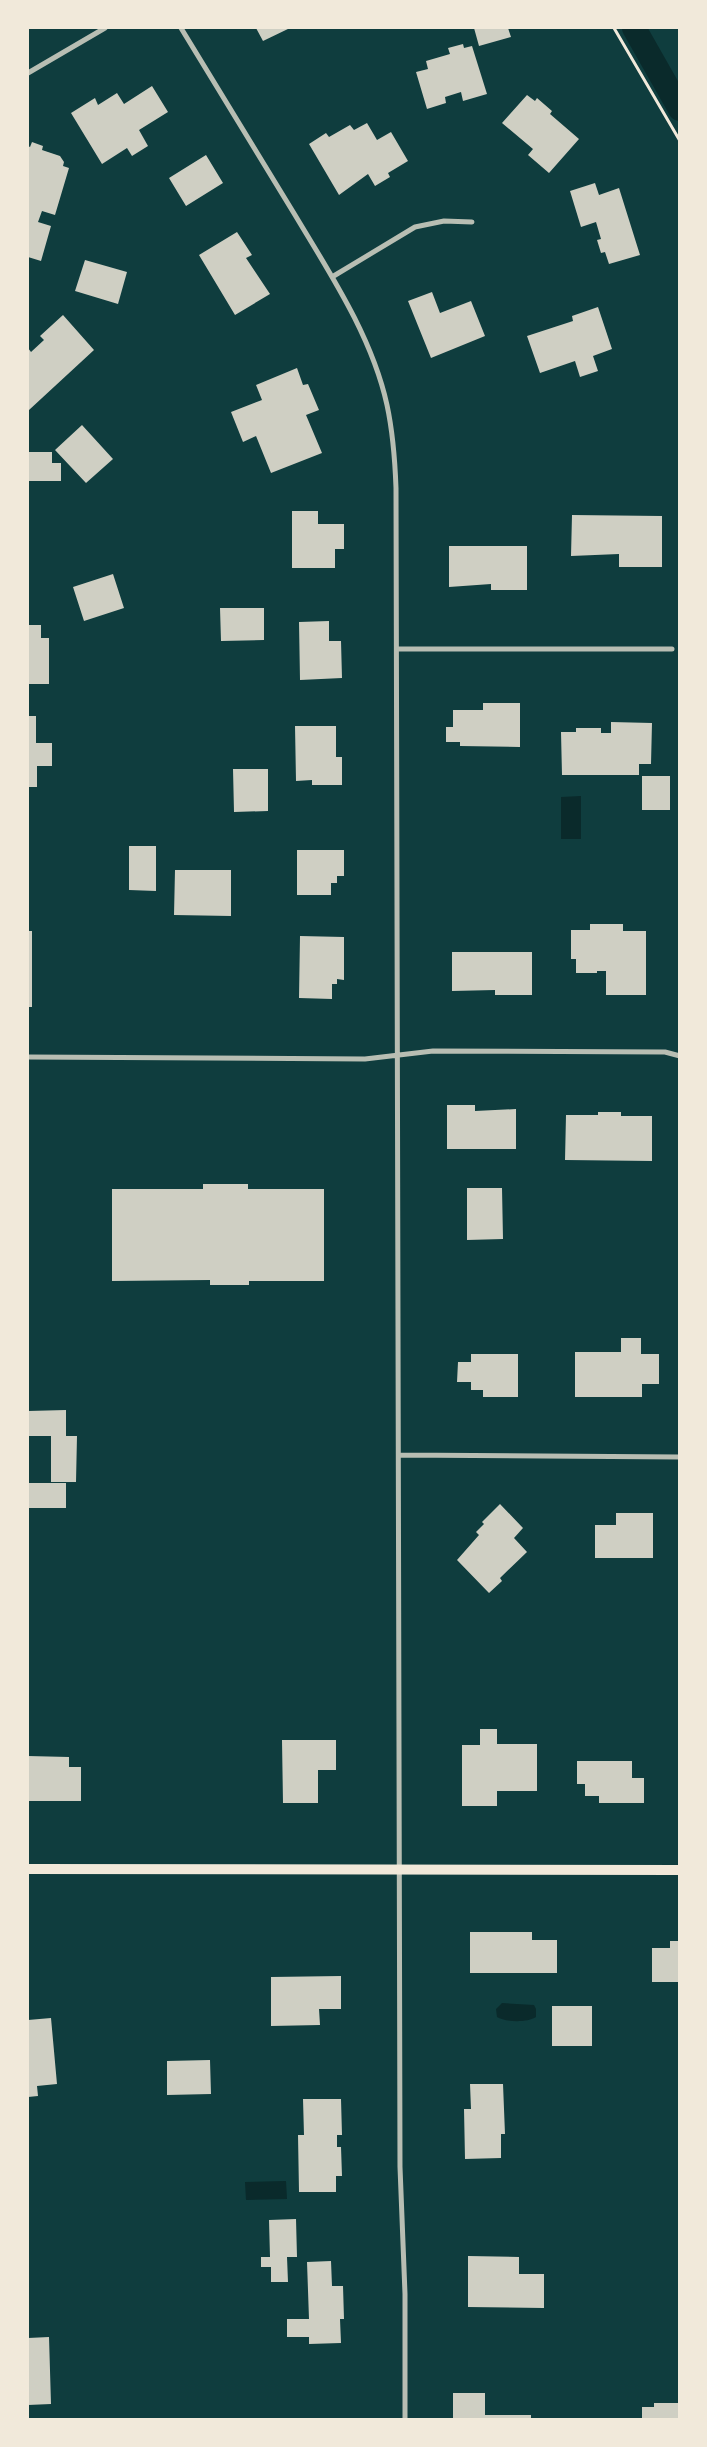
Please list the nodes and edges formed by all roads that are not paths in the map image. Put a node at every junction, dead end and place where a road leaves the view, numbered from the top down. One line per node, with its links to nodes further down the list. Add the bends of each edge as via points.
1 (104, 28): 3 (street)
2 (181, 28): 5 (street)
3 (28, 74)
4 (472, 222): 5 (street, via 444,221 415,227)
5 (332, 277): 6 (street, via 374,363 394,446)
6 (396, 648): 7 (street); 8 (street)
7 (672, 648)
8 (398, 1056): 9 (street, via 462,1051 665,1052); 10 (street, via 365,1060); 11 (street)
9 (680, 1056)
10 (28, 1057)
11 (399, 1455): 12 (street); 14 (street)
12 (680, 1457)
13 (28, 1869): 14 (main road)
14 (400, 1869): 15 (main road); 16 (street, via 400,2167)
15 (680, 1870)
16 (405, 2420)

